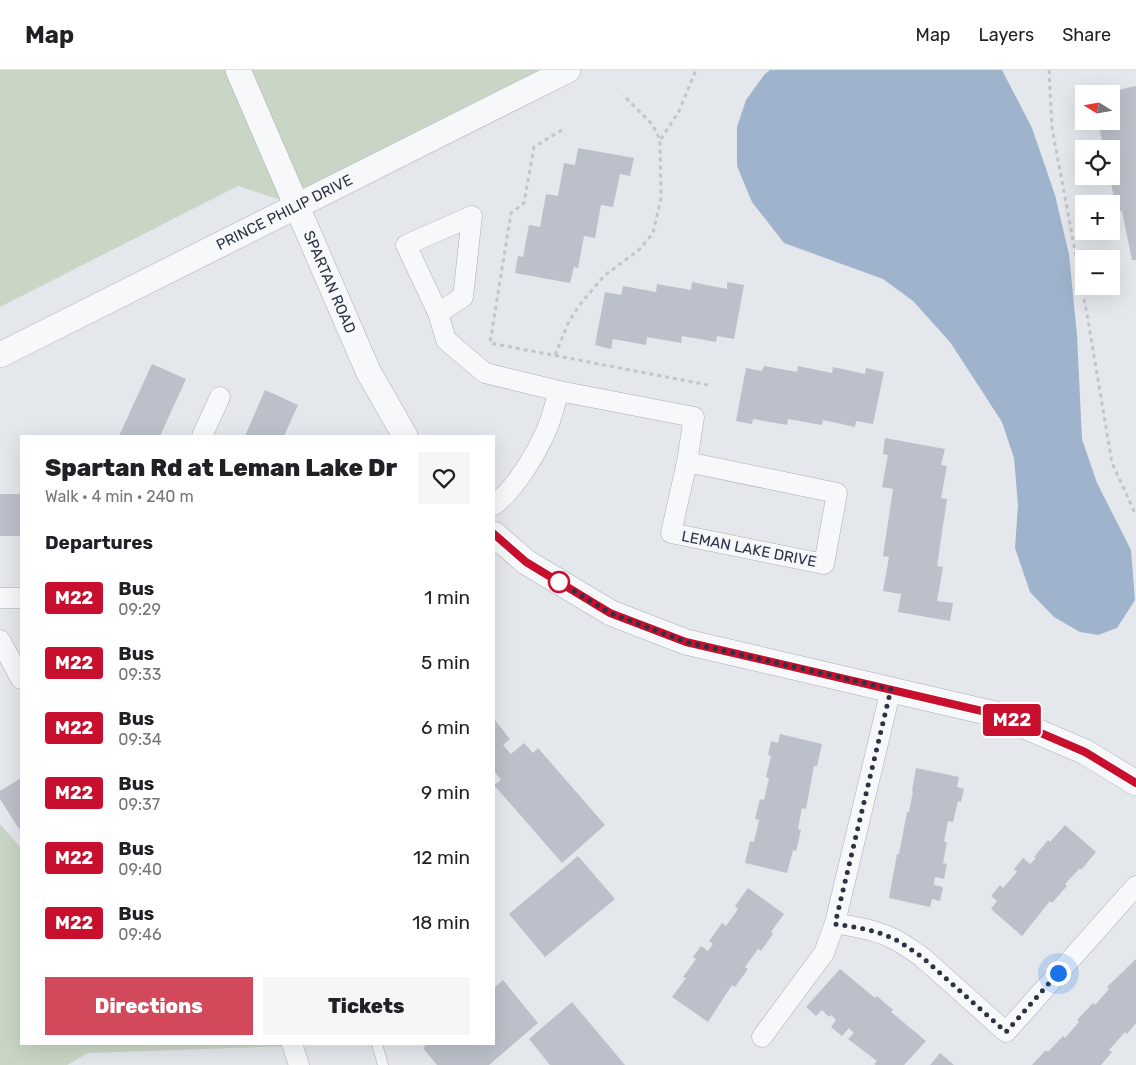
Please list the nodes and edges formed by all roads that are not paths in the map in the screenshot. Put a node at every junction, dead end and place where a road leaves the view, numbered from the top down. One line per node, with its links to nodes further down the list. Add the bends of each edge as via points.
1 (238, 70): 3 (street, SPARTAN ROAD)
2 (568, 70): 3 (street, PRINCE PHILIP DRIVE)
3 (297, 205): 5 (street, PRINCE PHILIP DRIVE); 9 (street, SPARTAN ROAD, via 368,370)
4 (438, 313): 4 (street, LEMAN LAKE DRIVE, via 406,245 472,216 463,297); 6 (street, LEMAN LAKE DRIVE, via 446,340 485,373)
5 (0, 355)
6 (559, 392): 10 (street, LEMAN LAKE DRIVE, via 694,417); 11 (street, via 547,428 528,464)
7 (220, 397): 8 (street)
8 (202, 435)
9 (404, 435)
10 (687, 462): 10 (street, LEMAN LAKE DRIVE, via 837,493 824,564 671,533)
11 (495, 504)
12 (495, 535): 17 (street, via 526,562 610,613 686,642)
13 (0, 598): 14 (street)
14 (20, 598)
15 (0, 640): 16 (street)
16 (20, 677)
17 (891, 689): 18 (street, via 999,715 1085,752); 20 (street)
18 (1136, 783)
19 (1136, 886): 20 (street, via 1006,1032 907,946 868,930)
20 (835, 924): 21 (street, via 824,953)
21 (762, 1037)
22 (292, 1045): 24 (street)
23 (378, 1045): 25 (lane)
24 (299, 1065)
25 (383, 1065)

